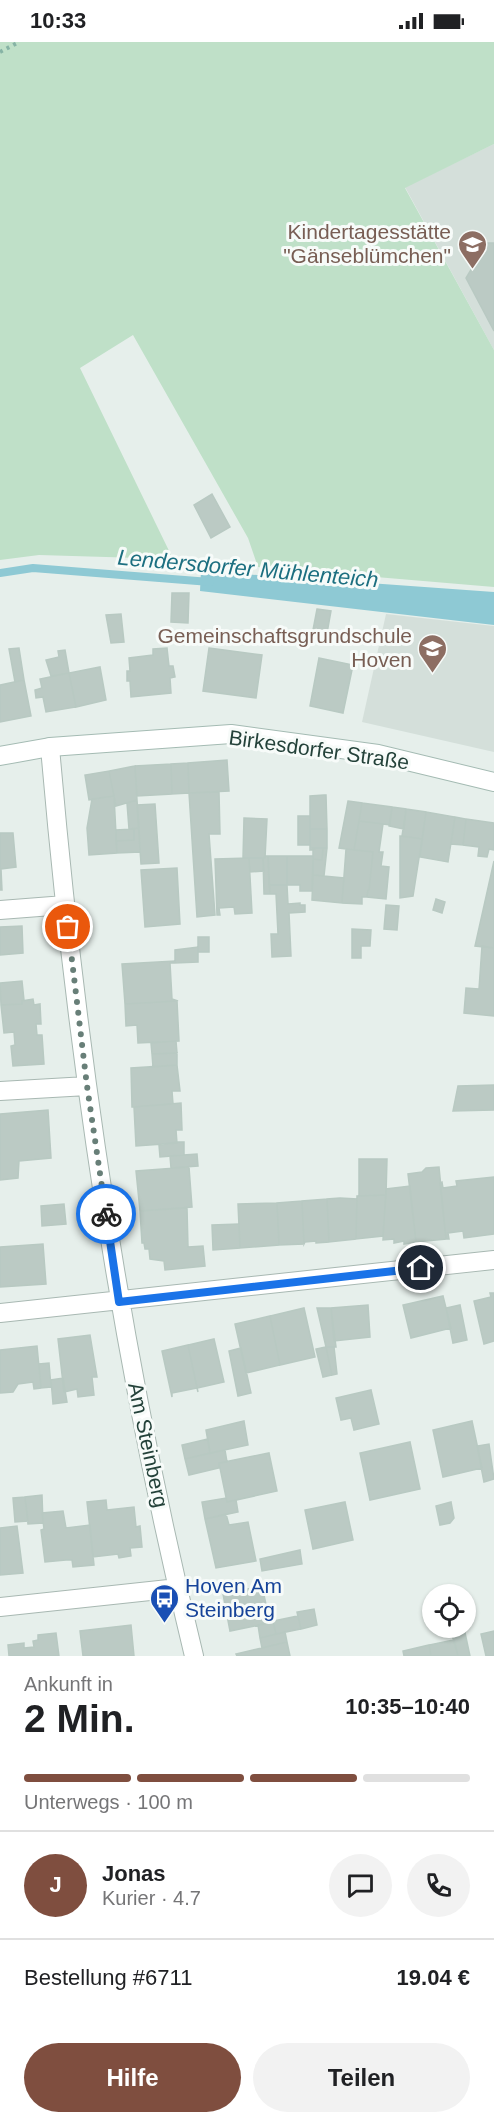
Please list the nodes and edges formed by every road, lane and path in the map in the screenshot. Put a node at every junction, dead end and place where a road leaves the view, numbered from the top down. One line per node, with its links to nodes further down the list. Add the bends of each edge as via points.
1 (20, 42): 2 (path)
2 (0, 52)
3 (50, 747): 4 (street, Birkesdorfer Straße); 5 (street, Birkesdorfer Straße, via 231,734 378,754); 6 (street, Am Steinberg)
4 (0, 756)
5 (494, 782)
6 (65, 905): 7 (street); 8 (street, Am Steinberg)
7 (0, 910)
8 (87, 1086): 9 (street); 11 (street, Am Steinberg)
9 (0, 1091)
10 (494, 1260): 11 (street)
11 (119, 1302): 12 (street); 13 (street, Am Steinberg)
12 (0, 1313)
13 (178, 1588): 14 (street); 15 (street, Am Steinberg)
14 (0, 1607)
15 (194, 1656)

